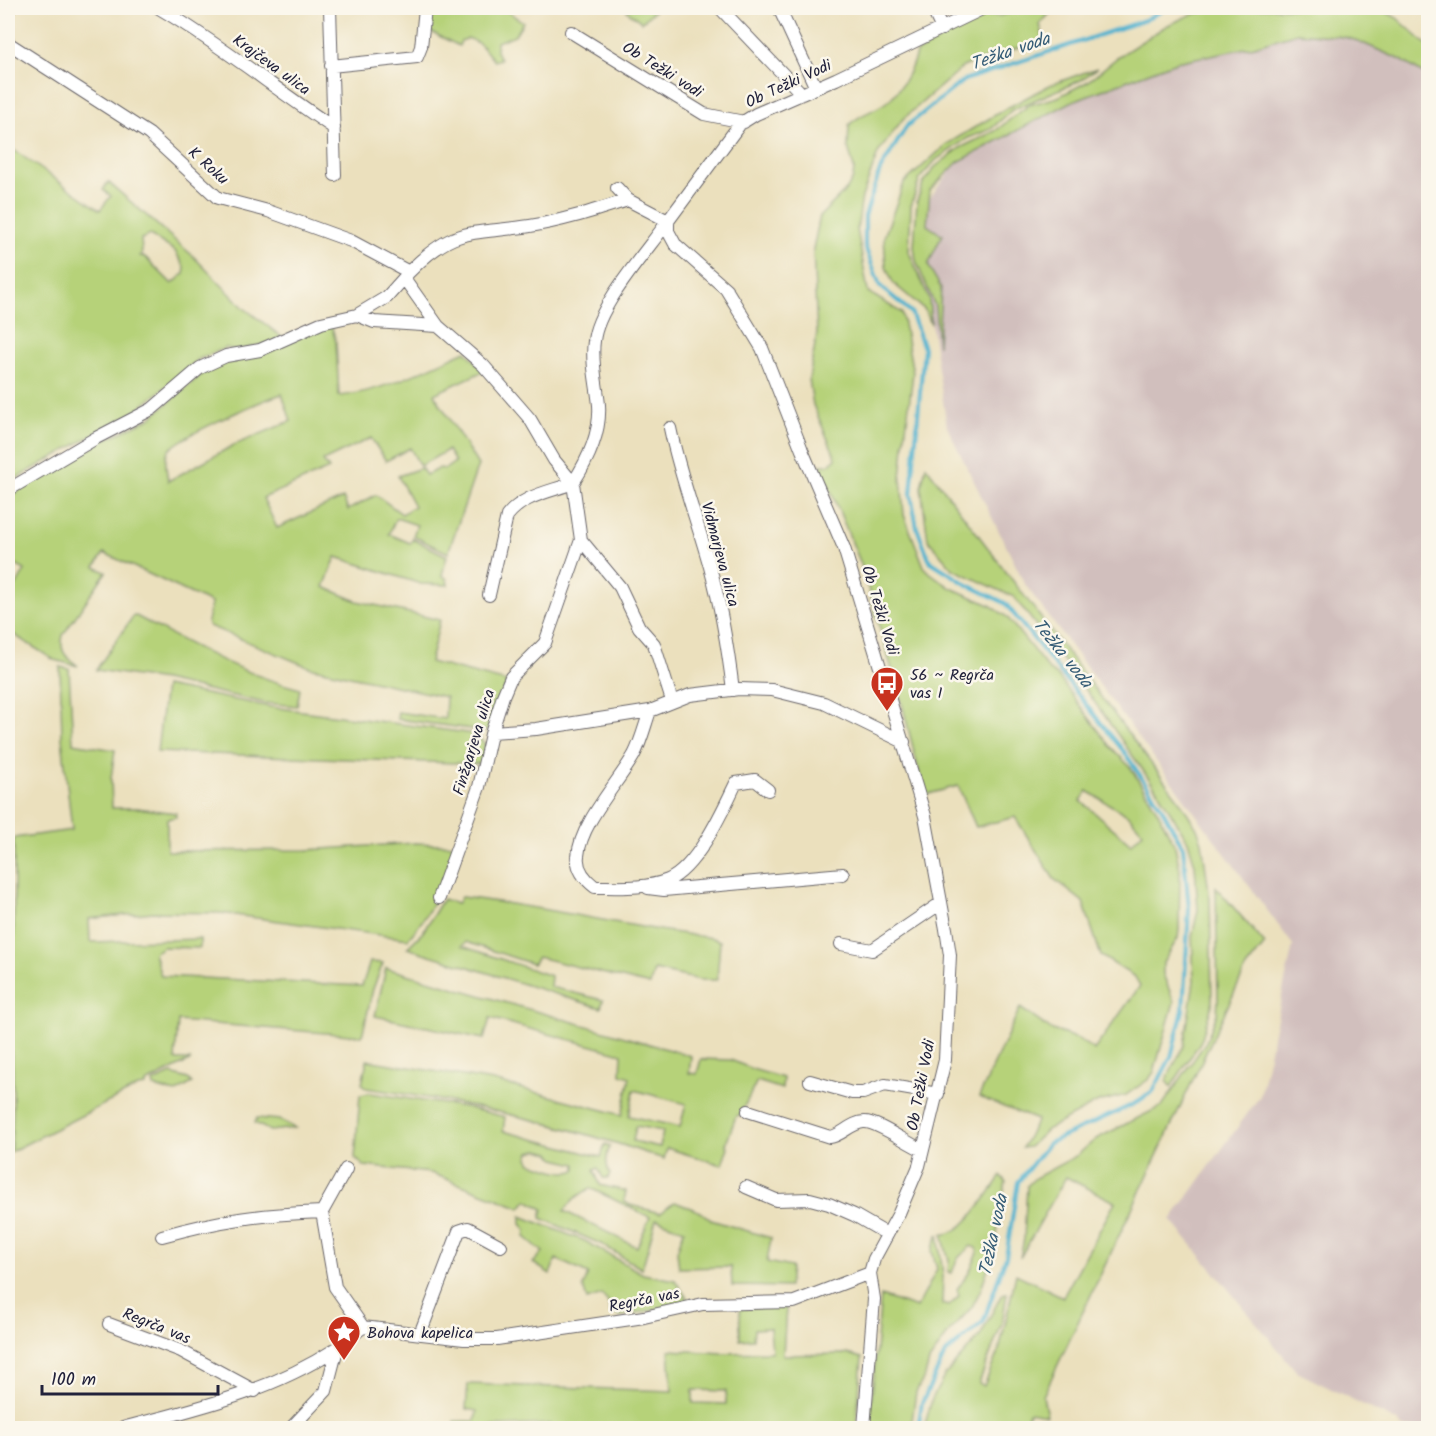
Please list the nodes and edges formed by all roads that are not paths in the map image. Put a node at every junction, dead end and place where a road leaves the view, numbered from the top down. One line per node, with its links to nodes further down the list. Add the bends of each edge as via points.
1 (159, 8): 15 (street, Krajčeva ulica)
2 (328, 8): 11 (street)
3 (425, 8): 11 (street, Krajčeva ulica, via 417,57)
4 (720, 8): 13 (street)
5 (779, 8): 12 (street)
6 (932, 8): 8 (street)
7 (984, 8): 8 (street, Ob Težki Vodi)
8 (942, 29): 12 (street, Ob Težki Vodi)
9 (571, 32): 14 (street, Ob Težki vodi, via 704,114)
10 (8, 43): 20 (street, K Roku, via 149,134 219,198 351,241)
11 (331, 66): 15 (street)
12 (816, 88): 13 (street, Ob Težki Vodi)
13 (802, 94): 14 (street, Ob Težki Vodi)
14 (744, 122): 19 (street, Ob Težki Vodi)
15 (334, 128): 16 (street)
16 (335, 175)
17 (617, 188): 18 (street)
18 (628, 200): 19 (street); 20 (street, via 530,226 470,232 434,248)
19 (668, 221): 24 (street, via 617,291 598,325 594,341 597,431); 32 (street, Ob Težki Vodi, via 675,244 726,288 762,348 844,548)
20 (406, 275): 21 (street, via 387,297); 22 (street, K Roku)
21 (357, 315): 22 (street, via 374,322); 25 (street, via 321,323 260,350 216,359 182,381 146,413)
22 (438, 326): 24 (street, K Roku, via 459,342 530,418 554,460)
23 (670, 428): 28 (street, Vidmarjeva ulica, via 710,568)
24 (573, 483): 26 (street, Finžgarjeva ulica); 27 (street, via 515,506 507,516)
25 (8, 490)
26 (581, 540): 29 (street, via 620,586 639,627 654,644); 31 (street, Finžgarjeva ulica, via 545,643 512,677)
27 (489, 595)
28 (733, 690): 29 (street); 32 (street, via 772,690 824,703)
29 (672, 701): 30 (street)
30 (650, 711): 31 (street); 35 (street, via 635,753 590,823 578,856 579,868 595,887)
31 (492, 732): 36 (street, Finžgarjeva ulica, via 479,787)
32 (904, 742): 37 (street, Ob Težki Vodi, via 925,816)
33 (768, 790): 35 (street, via 755,780 736,783 705,841 685,867 669,880)
34 (843, 874): 35 (street, via 664,890)
35 (641, 887)
36 (439, 898)
37 (941, 903): 38 (street, via 872,950); 40 (street, Ob Težki Vodi, via 950,955 945,1060)
38 (841, 944)
39 (810, 1081): 40 (street, Ob Težki vodi, via 852,1093 885,1085)
40 (938, 1094): 42 (street, Ob Težki Vodi)
41 (748, 1111): 42 (street, Ob Težki vodi, via 830,1137 863,1122 880,1126)
42 (923, 1150): 46 (street, Ob Težki Vodi, via 916,1175)
43 (346, 1169): 45 (street)
44 (746, 1187): 46 (street, via 776,1200 810,1199 829,1204)
45 (322, 1212): 47 (street, via 261,1214 211,1222); 51 (street, via 335,1287)
46 (887, 1234): 49 (street, Ob Težki Vodi)
47 (162, 1236)
48 (501, 1246): 52 (street, via 468,1228 459,1232)
49 (870, 1273): 52 (street, Regrča vas, via 794,1302 703,1304 497,1339); 57 (street, via 874,1299)
50 (109, 1324): 54 (street, Regrča vas, via 181,1351)
51 (363, 1327): 52 (street, Regrča vas); 53 (street)
52 (420, 1334)
53 (337, 1349): 54 (street, via 297,1373); 56 (street, via 326,1391)
54 (255, 1391): 55 (street)
55 (123, 1428)
56 (291, 1428)
57 (864, 1428)

